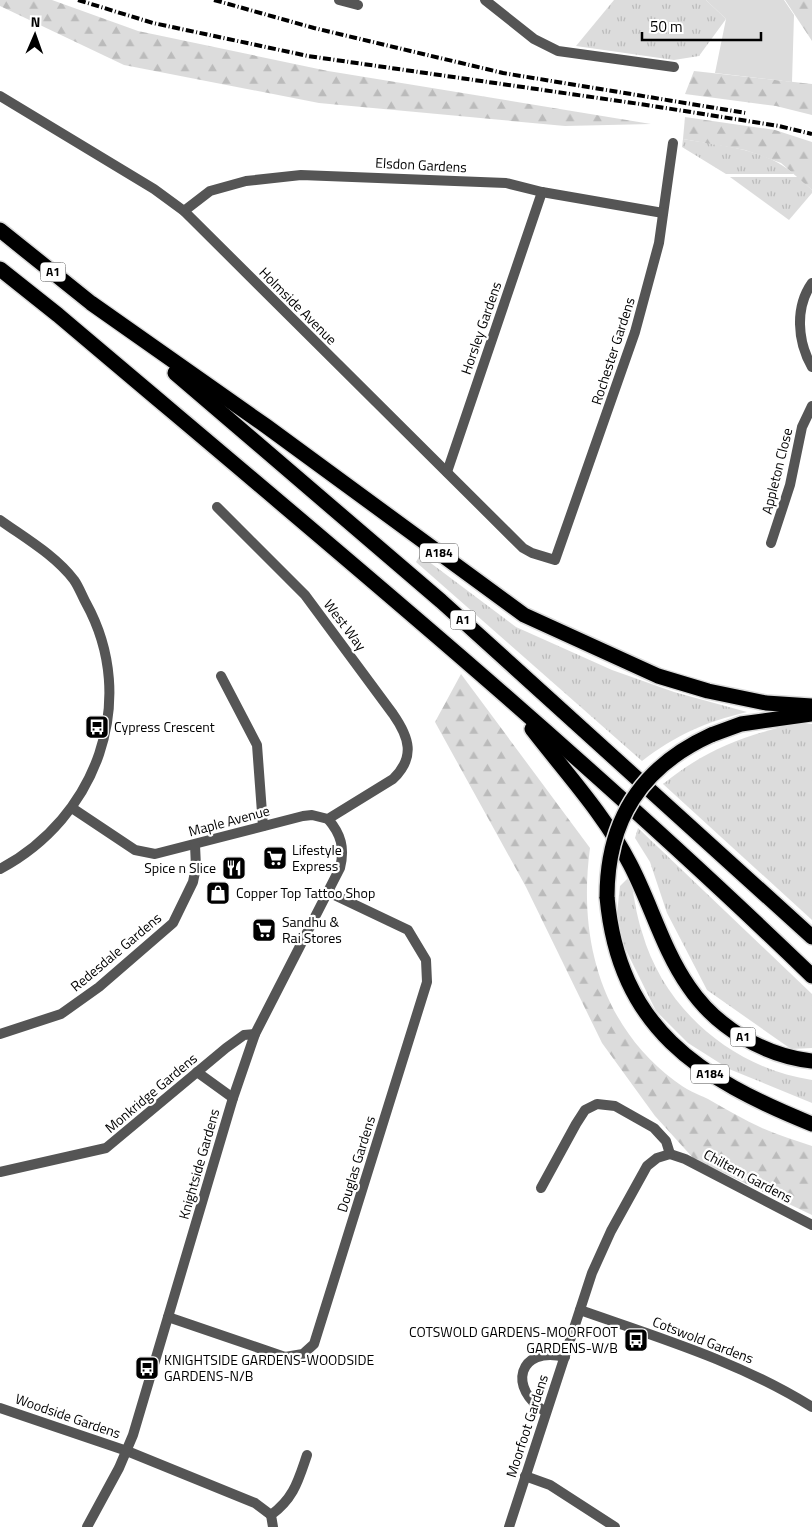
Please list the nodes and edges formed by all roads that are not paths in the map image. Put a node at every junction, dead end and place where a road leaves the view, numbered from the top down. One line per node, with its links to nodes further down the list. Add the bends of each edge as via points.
1 (339, 0): 3 (street)
2 (485, 0): 4 (street, via 534,39 558,51)
3 (358, 5)
4 (674, 67)
5 (0, 96): 8 (street, Holmside Avenue, via 154,188)
6 (673, 144): 9 (street, Rochester Gardens)
7 (542, 192): 8 (street, Elsdon Gardens, via 506,183 300,175 246,181 210,190); 9 (street, Elsdon Gardens); 16 (street, Horsley Gardens)
8 (184, 211): 16 (street, Holmside Avenue)
9 (663, 213): 20 (street, Rochester Gardens, via 659,243 635,332)
10 (0, 230): 13 (highway, A1)
11 (0, 269): 22 (highway, A1)
12 (812, 283): 14 (street, via 805,293 799,336)
13 (106, 313): 23 (highway, A184, via 524,615 658,676 766,703); 31 (highway, A1, via 441,601)
14 (812, 367)
15 (812, 406): 19 (street, Appleton Close, via 802,427 790,485)
16 (447, 472): 20 (street, Holmside Avenue, via 523,548)
17 (217, 507): 26 (street, West Way, via 305,595 406,735 408,754 402,770)
18 (0, 520): 25 (street, via 47,553 74,580 94,617 104,647 110,682 106,734 93,773)
19 (771, 543)
20 (556, 560)
21 (221, 676): 27 (street, via 257,746)
22 (509, 699): 32 (highway, A1); 35 (highway, A1, via 611,831 688,987 706,1009 751,1042 776,1053)
23 (812, 706)
24 (812, 714): 38 (highway, A184, bridge, via 741,724 711,735 690,745 654,772 626,809 610,851 607,897 616,952 626,977 640,1006 673,1046 724,1083)
25 (72, 808): 28 (street, Maple Avenue, via 135,850 155,854); 29 (street, via 45,838 21,858)
26 (328, 819): 27 (street, Maple Avenue, via 312,815); 30 (street, Knightside Gardens, via 339,835 343,856)
27 (264, 826): 28 (street, Maple Avenue)
28 (195, 845): 33 (street, Redesdale Gardens, via 193,882 173,923 99,987 61,1014)
29 (0, 869)
30 (328, 892): 34 (street, Knightside Gardens); 44 (street, Douglas Gardens, via 408,930 426,960 427,982 314,1344 303,1354 285,1357)
31 (812, 937)
32 (812, 976)
33 (0, 1034)
34 (255, 1034): 36 (street, Monkridge Gardens, via 244,1035); 37 (street, Knightside Gardens)
35 (812, 1061)
36 (198, 1072): 37 (street); 40 (street, Monkridge Gardens, via 106,1148)
37 (233, 1098): 44 (street, Knightside Gardens)
38 (812, 1124)
39 (670, 1154): 41 (street, via 666,1141 654,1128 615,1106 597,1104 585,1110); 42 (street, Chiltern Gardens); 43 (street, Moorfoot Gardens, via 647,1166 611,1231)
40 (0, 1172)
41 (540, 1188)
42 (812, 1225)
43 (580, 1310): 45 (street, Moorfoot Gardens); 46 (street, Cotswold Gardens, via 721,1360)
44 (168, 1317): 49 (street, Knightside Gardens)
45 (565, 1357): 48 (street, Moorfoot Gardens); 48 (street, via 542,1354 533,1358 523,1372 521,1380 528,1398)
46 (812, 1407)
47 (0, 1408): 49 (street, Woodside Gardens)
48 (546, 1412): 51 (street, Moorfoot Gardens)
49 (127, 1451): 52 (street, Woodside Gardens, via 255,1503); 53 (street, Knightside Gardens)
50 (307, 1455): 52 (street, via 295,1489 283,1506)
51 (525, 1476): 55 (street, Moorfoot Gardens); 56 (street, via 550,1485)
52 (271, 1515): 54 (street)
53 (87, 1527)
54 (273, 1527)
55 (509, 1527)
56 (615, 1527)

